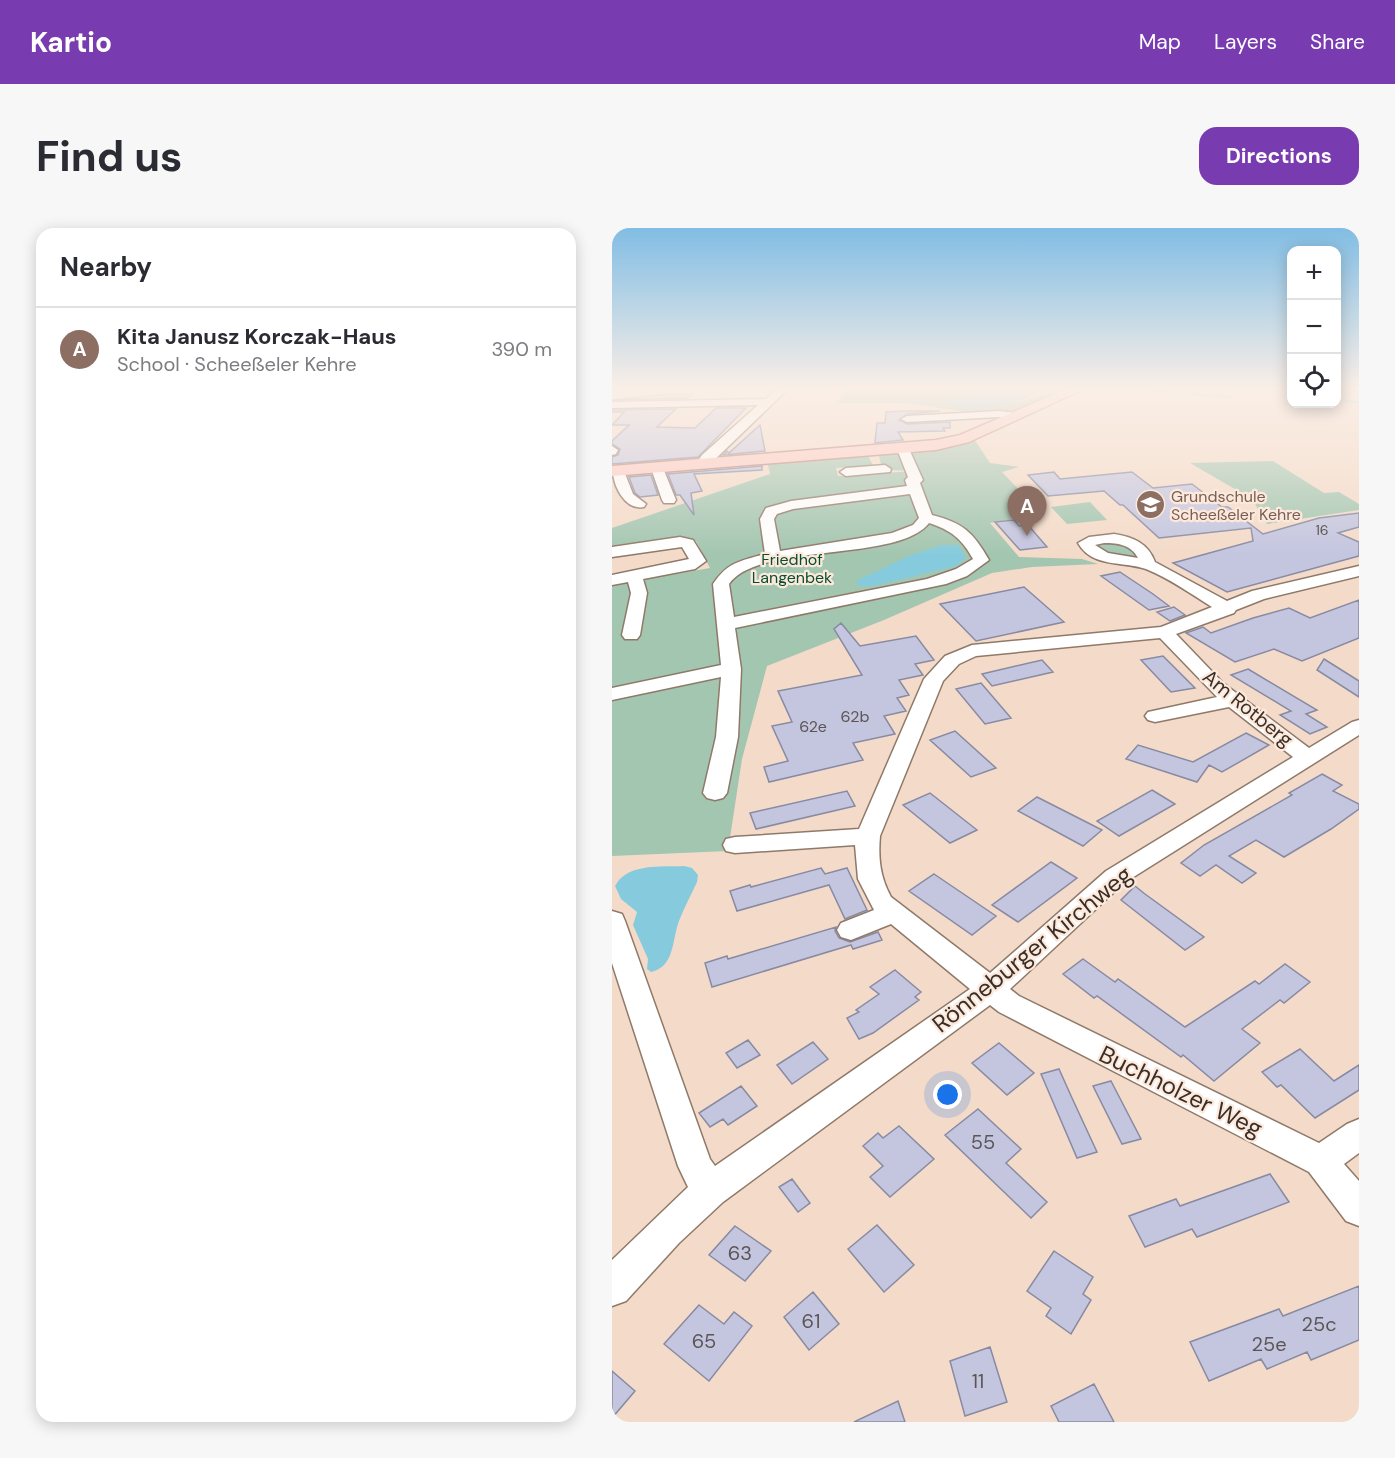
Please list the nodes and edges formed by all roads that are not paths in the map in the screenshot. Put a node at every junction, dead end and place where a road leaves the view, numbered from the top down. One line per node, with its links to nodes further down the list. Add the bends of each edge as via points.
1 (722, 444): 5 (street)
2 (943, 444): 3 (main road)
3 (903, 449): 4 (main road); 9 (street, via 916,480 912,480)
4 (872, 452): 5 (main road); 8 (street, via 882,469)
5 (702, 464): 6 (main road)
6 (657, 468): 7 (main road); 10 (street)
7 (615, 471): 11 (street, via 627,497)
8 (846, 472)
9 (915, 489): 12 (street); 14 (street, via 771,511 767,519)
10 (669, 500)
11 (639, 504)
12 (926, 518): 14 (street, via 918,528 895,537); 20 (street, via 949,523 969,538 981,561 939,580)
13 (612, 552): 17 (street, via 680,542 688,543 698,561)
14 (773, 557): 20 (street, via 729,572 721,584)
15 (1148, 564): 19 (street)
16 (1359, 571): 19 (street, via 1258,596)
17 (634, 576): 18 (street); 22 (street, via 639,593)
18 (612, 580)
19 (1228, 609): 21 (street)
20 (726, 624): 23 (street)
21 (1164, 632): 25 (street, Am Rotberg); 30 (street, via 991,648 952,660 934,679)
22 (631, 635)
23 (731, 669): 24 (street); 29 (street, via 727,737)
24 (612, 694)
25 (1233, 700): 26 (street); 28 (street, Am Rotberg)
26 (1155, 716)
27 (1359, 726): 28 (street, Rönneburger Kirchweg)
28 (1307, 757): 35 (street, Rönneburger Kirchweg, via 1115,877)
29 (715, 793)
30 (868, 836): 31 (street); 32 (street, Buchholzer Weg, via 866,861 871,885)
31 (735, 844)
32 (893, 914): 34 (street); 35 (street, Buchholzer Weg)
33 (612, 921): 38 (street, via 695,1166)
34 (851, 930)
35 (990, 990): 37 (street, Buchholzer Weg, via 1088,1045); 38 (street, Rönneburger Kirchweg)
36 (1359, 1134): 37 (street)
37 (1321, 1161): 39 (street, Buchholzer Weg)
38 (710, 1190): 40 (street, Rönneburger Kirchweg)
39 (1359, 1209)
40 (612, 1287)

